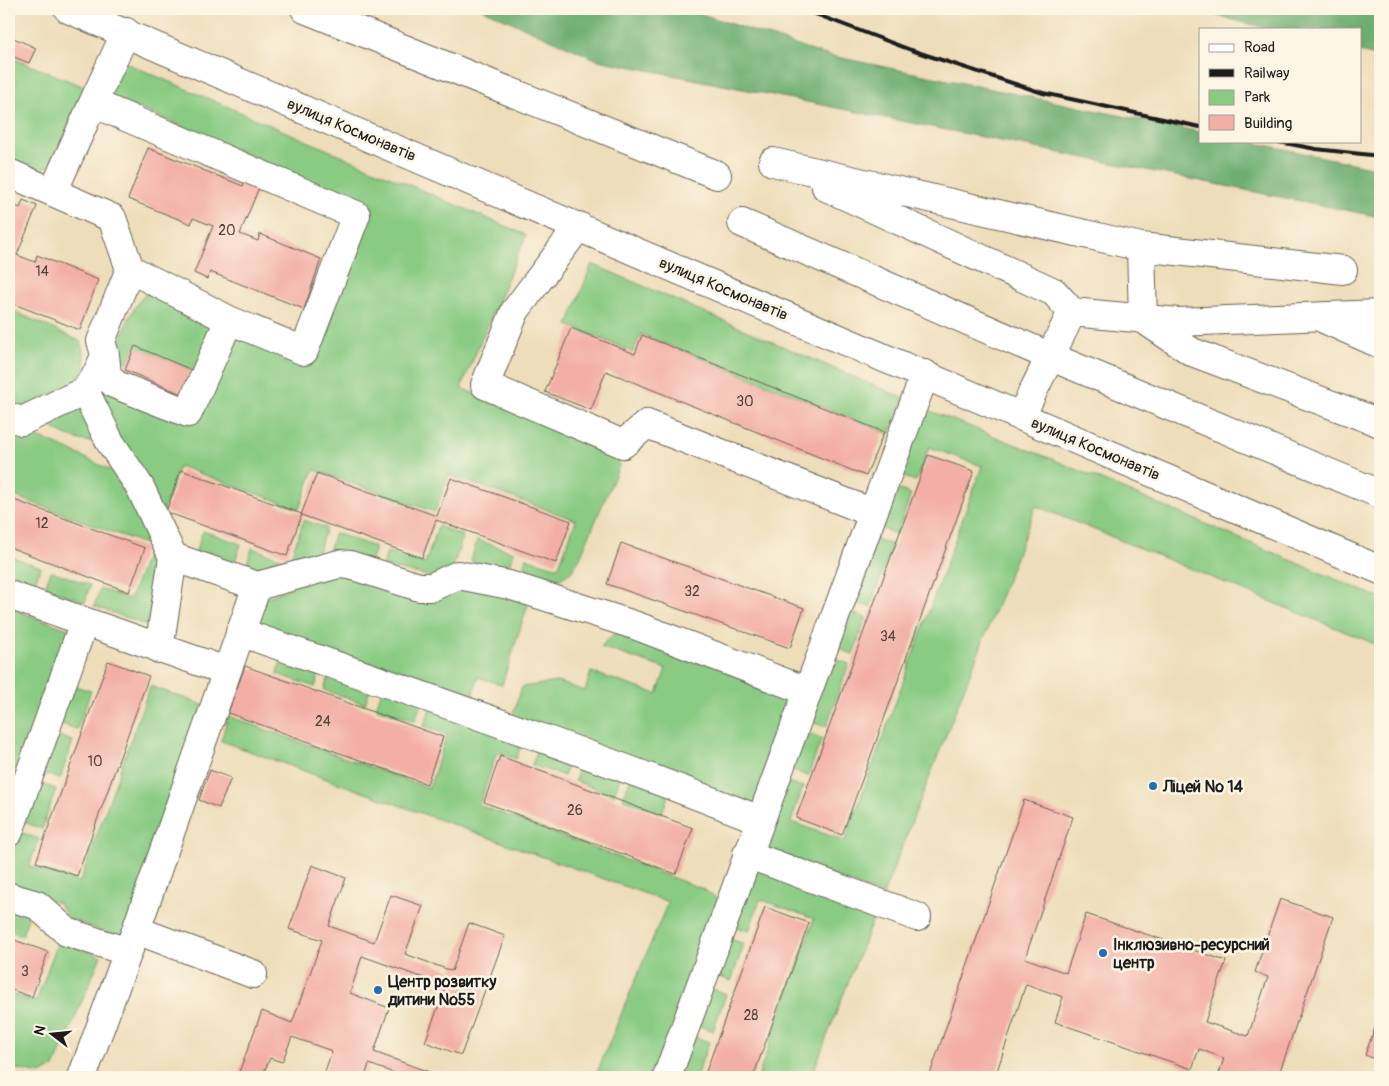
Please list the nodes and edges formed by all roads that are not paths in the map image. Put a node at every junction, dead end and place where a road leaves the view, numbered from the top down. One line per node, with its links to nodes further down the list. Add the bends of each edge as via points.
1 (68, 9): 3 (street, вулиця Космонавтів)
2 (304, 9): 6 (street)
3 (126, 32): 4 (street); 9 (street, вулиця Космонавтів)
4 (93, 103): 7 (street); 17 (street, via 356,215 304,351)
5 (9, 173): 7 (street)
6 (717, 175)
7 (53, 192): 11 (street, via 112,218)
8 (742, 223): 20 (street)
9 (579, 226): 21 (street, вулиця Космонавтів); 27 (street, via 515,311 485,385 622,444 647,424)
10 (1141, 247): 12 (street); 13 (street, via 773,162 1054,292); 16 (street)
11 (130, 269): 17 (street); 19 (street, via 101,341)
12 (1343, 270)
13 (1072, 312): 16 (street); 20 (street)
14 (1380, 314): 15 (street)
15 (1321, 317): 16 (street, via 1178,322); 18 (street)
16 (1143, 319): 25 (street, via 1192,352)
17 (229, 320): 19 (street, via 188,413 114,384 106,374)
18 (1380, 344)
19 (104, 355): 22 (street, via 99,370)
20 (1049, 356): 23 (street); 26 (street)
21 (925, 374): 23 (street, вулиця Космонавтів); 27 (street)
22 (85, 391): 24 (street, via 22,421); 28 (street, via 110,442 140,487)
23 (1021, 416): 29 (street, вулиця Космонавтів)
24 (9, 417)
25 (1380, 422)
26 (1380, 494)
27 (873, 513): 36 (street)
28 (173, 557): 30 (street); 34 (street)
29 (1380, 570)
30 (257, 586): 33 (street); 36 (street, via 339,564 419,587 432,587 458,575 509,585 646,630)
31 (9, 595): 32 (street)
32 (84, 622): 34 (street); 38 (street)
33 (240, 632): 35 (street); 37 (street, via 428,696)
34 (159, 649): 35 (street)
35 (226, 672): 42 (street)
36 (807, 691): 37 (street)
37 (760, 820): 39 (street)
38 (9, 832)
39 (747, 854): 41 (street); 45 (street)
40 (9, 897): 42 (street, via 37,905 67,932)
41 (917, 917)
42 (132, 941): 43 (street); 44 (street)
43 (253, 974)
44 (82, 1077)
45 (666, 1077)

